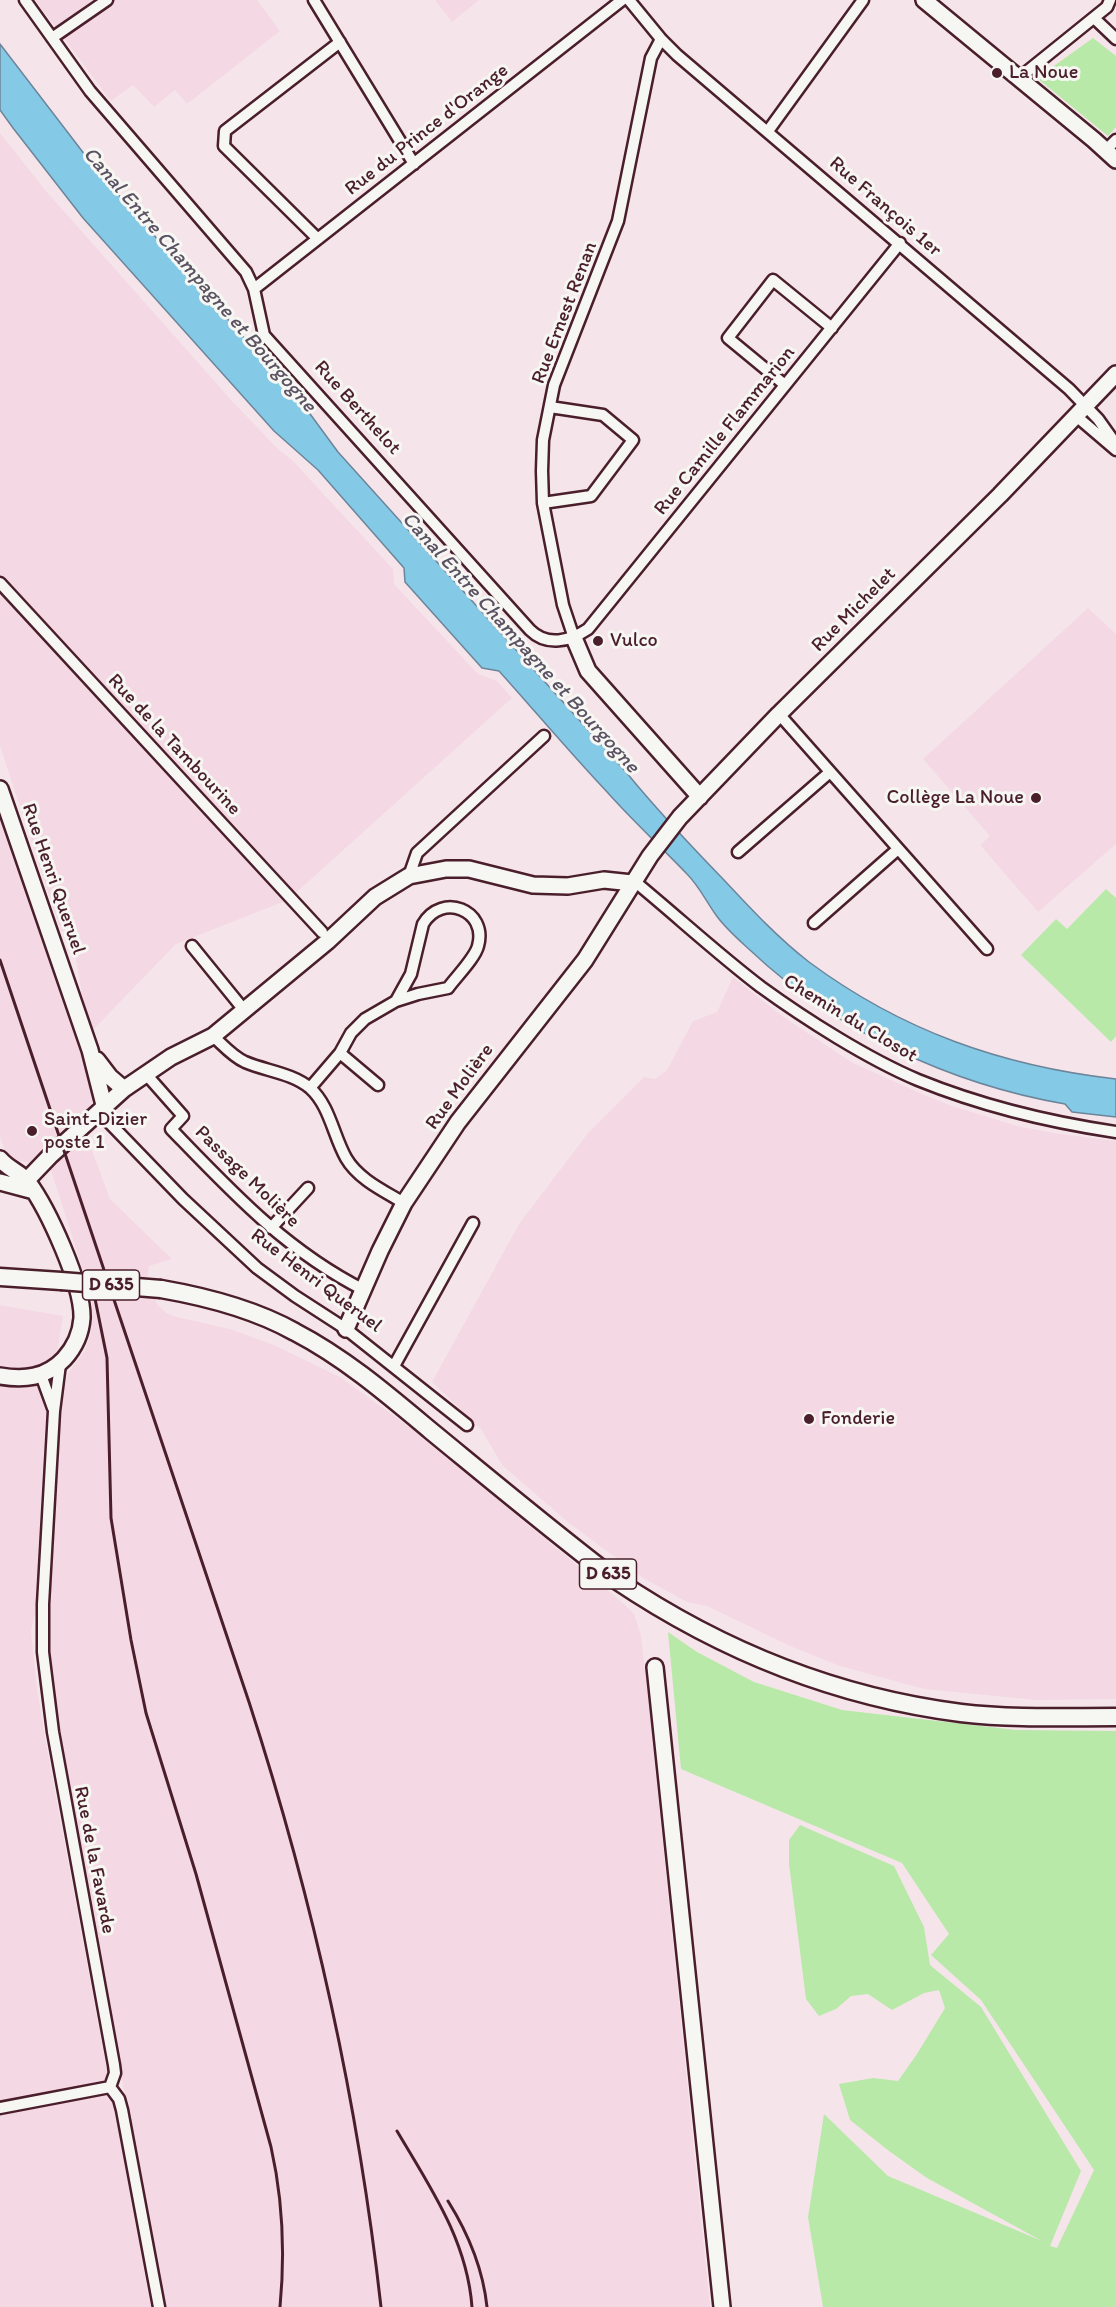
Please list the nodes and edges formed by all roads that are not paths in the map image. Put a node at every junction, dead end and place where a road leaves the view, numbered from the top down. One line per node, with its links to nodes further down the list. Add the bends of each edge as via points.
1 (25, 0): 10 (street, Rue Berthelot)
2 (107, 0): 10 (street)
3 (314, 0): 13 (street)
4 (622, 0): 17 (street, Rue du Prince d'Orange)
5 (629, 0): 11 (street, Rue François 1er)
6 (863, 0): 15 (street)
7 (924, 0): 14 (main road)
8 (1110, 0): 9 (street)
9 (1094, 18): 12 (street); 14 (street)
10 (52, 38): 20 (street, Rue Berthelot, via 90,91 246,272)
11 (661, 39): 15 (street, Rue François 1er); 24 (street, Rue Ernest Renan, via 651,58 618,221 554,385)
12 (1116, 39)
13 (340, 42): 17 (street); 18 (street, via 225,131 224,146)
14 (1019, 78): 16 (main road)
15 (768, 131): 19 (street, Rue François 1er)
16 (1113, 150)
17 (414, 164): 18 (street, Rue du Prince d'Orange)
18 (318, 239): 20 (street, Rue du Prince d'Orange)
19 (900, 243): 21 (street, Rue Camille Flammarion); 25 (street, Rue François 1er)
20 (254, 289): 30 (street, Rue Berthelot, via 264,335 435,526 537,636 546,641)
21 (832, 328): 23 (street, Rue Camille Flammarion); 23 (street, via 773,280 728,338)
22 (1116, 374): 25 (main road, Rue Michelet)
23 (786, 385): 30 (street, Rue Camille Flammarion, via 588,629)
24 (550, 407): 28 (street, Rue Ernest Renan, via 543,440); 28 (street, via 603,416 633,440 591,496)
25 (1080, 410): 26 (street, via 1098,419); 27 (street, via 1088,428); 31 (main road, Rue Michelet)
26 (1116, 444)
27 (1116, 450)
28 (543, 503): 30 (street, Rue Ernest Renan, via 563,605)
29 (0, 583): 41 (street, Rue de la Tambourine)
30 (574, 638): 35 (main road, via 588,671)
31 (779, 714): 33 (street); 35 (main road, Rue Michelet)
32 (544, 736): 38 (street, via 417,853)
33 (830, 772): 36 (street); 37 (street)
34 (0, 789): 47 (main road, Rue Henri Queruel)
35 (700, 797): 39 (main road, Rue Michelet, via 680,817)
36 (898, 849): 40 (street); 43 (street)
37 (738, 852)
38 (409, 876): 39 (main road, via 470,869 534,885 568,886 604,880); 45 (main road, via 375,897)
39 (632, 883): 54 (street, Chemin du Closot, via 763,989 898,1070 961,1096 1017,1113); 59 (main road, Rue Molière, via 585,960 458,1122)
40 (814, 923)
41 (322, 932)
42 (192, 946): 45 (street)
43 (987, 949)
44 (396, 1001): 44 (street, via 411,974 426,918 444,907 454,906 471,916 479,929 478,948 448,988); 48 (street, via 365,1019)
45 (244, 1010): 46 (main road)
46 (213, 1036): 49 (main road); 51 (street, via 243,1061)
47 (90, 1050): 52 (main road, Rue Henri Queruel); 53 (main road, Rue Henri Queruel)
48 (340, 1053): 50 (street); 51 (street)
49 (145, 1073): 52 (main road); 61 (street, Passage Molière, via 183,1116 171,1129)
50 (378, 1085)
51 (310, 1088): 59 (street, via 328,1115 347,1160 371,1183)
52 (124, 1089): 53 (main road)
53 (101, 1108): 57 (main road, via 39,1166); 64 (street, Rue Henri Queruel, via 183,1199 257,1268)
54 (1116, 1132)
55 (0, 1159): 57 (main road)
56 (0, 1182): 57 (main road)
57 (30, 1186): 65 (main road, via 58,1238 81,1302 80,1330)
58 (308, 1188): 61 (street)
59 (404, 1203): 63 (main road, Rue Molière)
60 (473, 1223): 66 (street)
61 (271, 1228): 63 (street, Passage Molière, via 330,1273)
62 (0, 1277): 72 (main road, D 635, bridge, via 191,1294 283,1326 318,1345 387,1395 616,1580 697,1629 759,1659 840,1688 927,1708 1011,1717)
63 (364, 1290): 64 (main road, Rue Molière)
64 (346, 1329): 66 (street, Rue Henri Queruel)
65 (60, 1364): 67 (main road); 69 (street, Rue de la Favarde)
66 (394, 1366): 70 (street, Rue Henri Queruel)
67 (41, 1375): 68 (main road); 69 (street, Rue de la Favarde)
68 (0, 1376)
69 (54, 1411): 73 (street, Rue de la Favarde, via 43,1652 52,1732 114,2065)
70 (467, 1425)
71 (655, 1667): 76 (main road)
72 (1116, 1717)
73 (110, 2087): 74 (street); 75 (street, via 122,2110)
74 (0, 2108)
75 (159, 2307)
76 (722, 2307)

